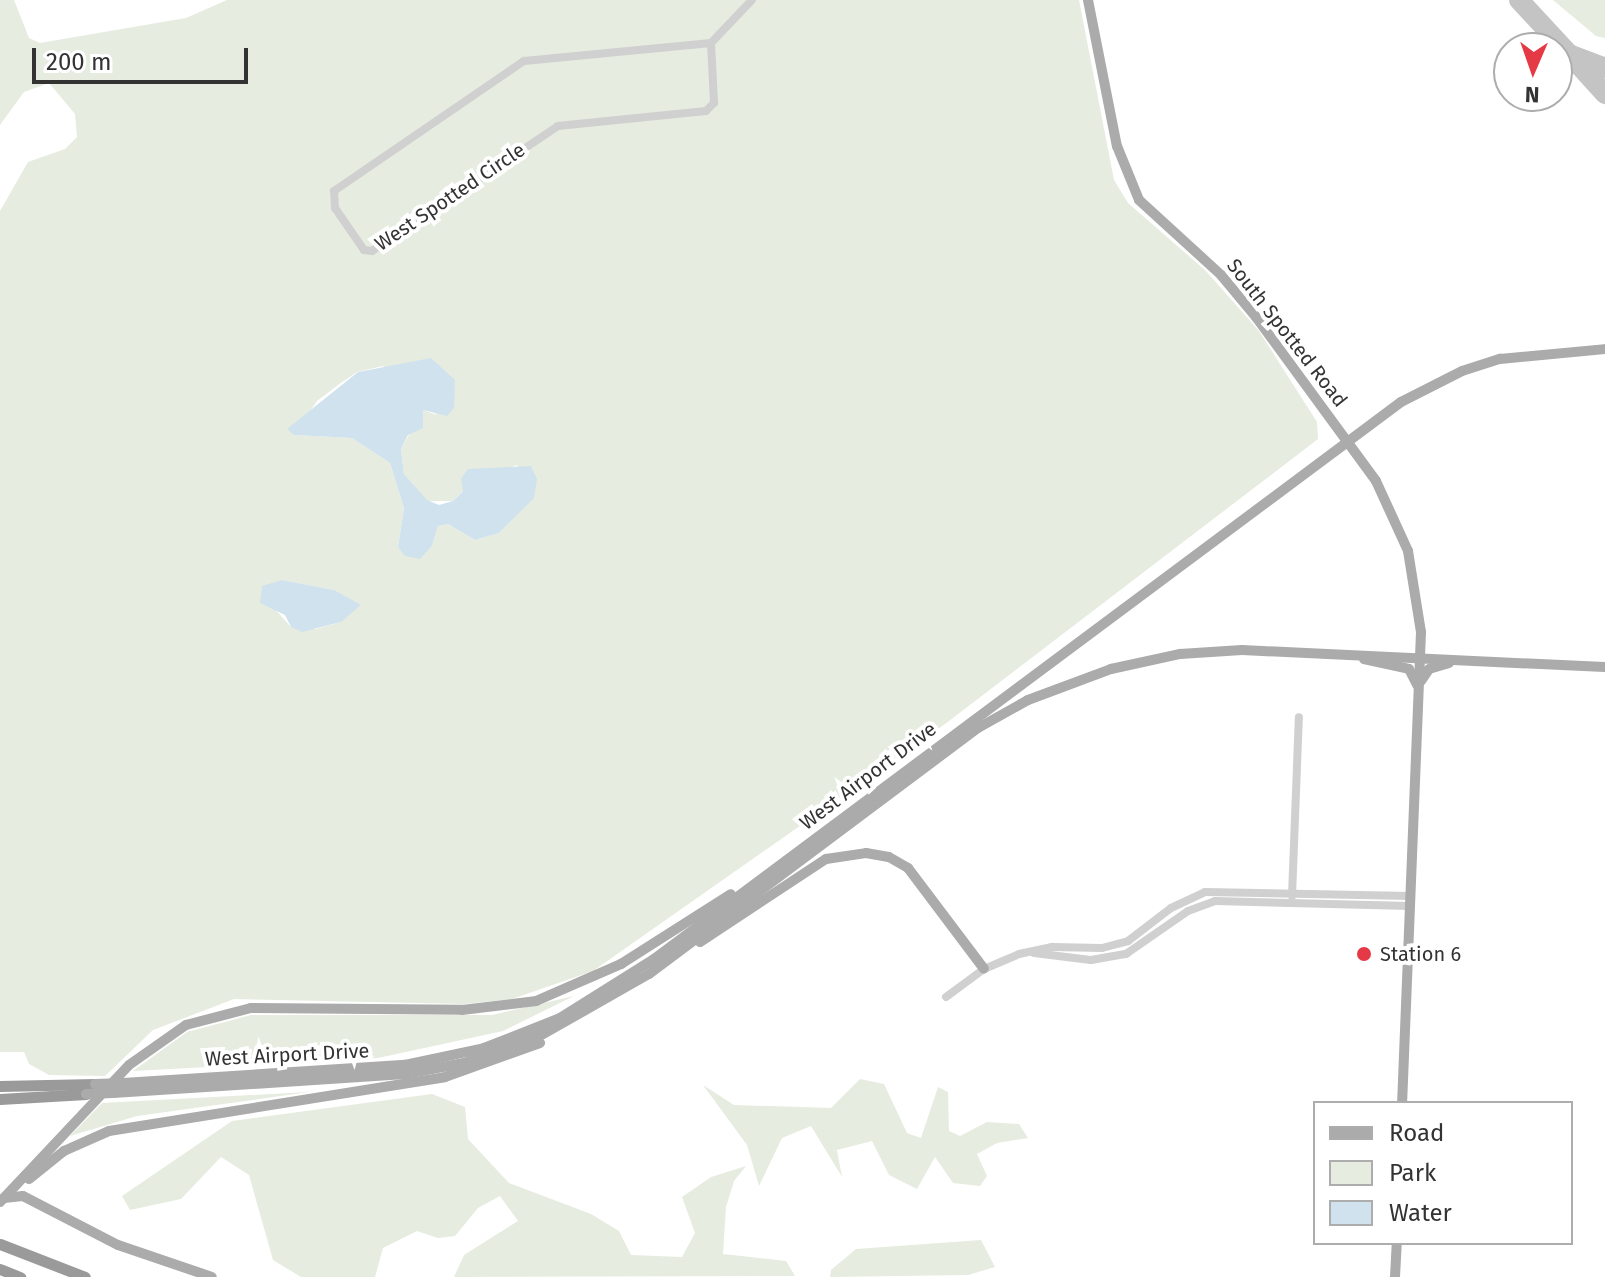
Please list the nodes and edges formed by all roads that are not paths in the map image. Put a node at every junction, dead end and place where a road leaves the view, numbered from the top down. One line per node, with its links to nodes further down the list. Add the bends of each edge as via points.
1 (752, 0): 3 (street)
2 (1088, 0): 5 (main road, South Spotted Road, via 1117,146 1139,200 1236,291)
3 (711, 43): 3 (street, West Spotted Circle, via 524,61 334,191 335,208 364,250 372,251 558,126 706,111 714,103)
4 (1605, 349): 5 (main road, West Airport Drive, via 1543,351 1481,364 1419,392)
5 (1349, 442): 7 (main road, South Spotted Road, via 1388,500 1408,551 1421,619); 12 (main road, West Airport Drive)
6 (1352, 655): 7 (main road, West Airport Drive); 10 (main road, via 1409,669); 21 (main road, West Airport Drive, via 1242,650 1180,654 1111,669 1028,700 957,742)
7 (1420, 658): 8 (main road, West Airport Drive); 10 (main road, South Spotted Road)
8 (1460, 660): 9 (main road, West Airport Drive); 10 (main road, via 1429,669)
9 (1605, 667)
10 (1418, 690): 15 (main road, South Spotted Road)
11 (1299, 717): 13 (street)
12 (783, 862): 25 (main road, West Airport Drive, bridge, via 603,994 496,1044 393,1067); 31 (main road, via 621,964 536,1001 462,1010 251,1008 186,1025 129,1065)
13 (1292, 892): 14 (street, via 1219,889); 15 (street); 16 (street)
14 (1195, 895): 17 (street); 18 (street)
15 (1410, 901): 16 (street); 29 (main road, South Spotted Road)
16 (1291, 902): 17 (street, via 1224,900)
17 (1199, 906): 20 (street)
18 (1118, 945): 19 (street); 20 (street)
19 (1034, 952): 20 (street, via 1091,960); 22 (street)
20 (1121, 956)
21 (667, 960): 22 (main road, via 826,859 853,852 889,857 908,868); 24 (main road, West Airport Drive)
22 (984, 969): 23 (street)
23 (946, 997)
24 (610, 1001): 27 (main road, West Airport Drive, bridge, via 519,1045 444,1067 386,1076); 30 (main road, via 555,1036 479,1068 130,1125 82,1141)
25 (95, 1084): 26 (highway)
26 (0, 1086)
27 (86, 1094): 28 (highway)
28 (0, 1099)
29 (1402, 1101)
30 (39, 1170): 31 (main road); 32 (main road, via 34,1193)
31 (4, 1201): 32 (main road)
32 (49, 1210): 38 (main road, via 118,1245)
33 (0, 1244): 37 (highway)
34 (1397, 1245): 39 (main road)
35 (0, 1269): 36 (highway)
36 (20, 1277)
37 (85, 1277)
38 (212, 1277)
39 (1395, 1277)

